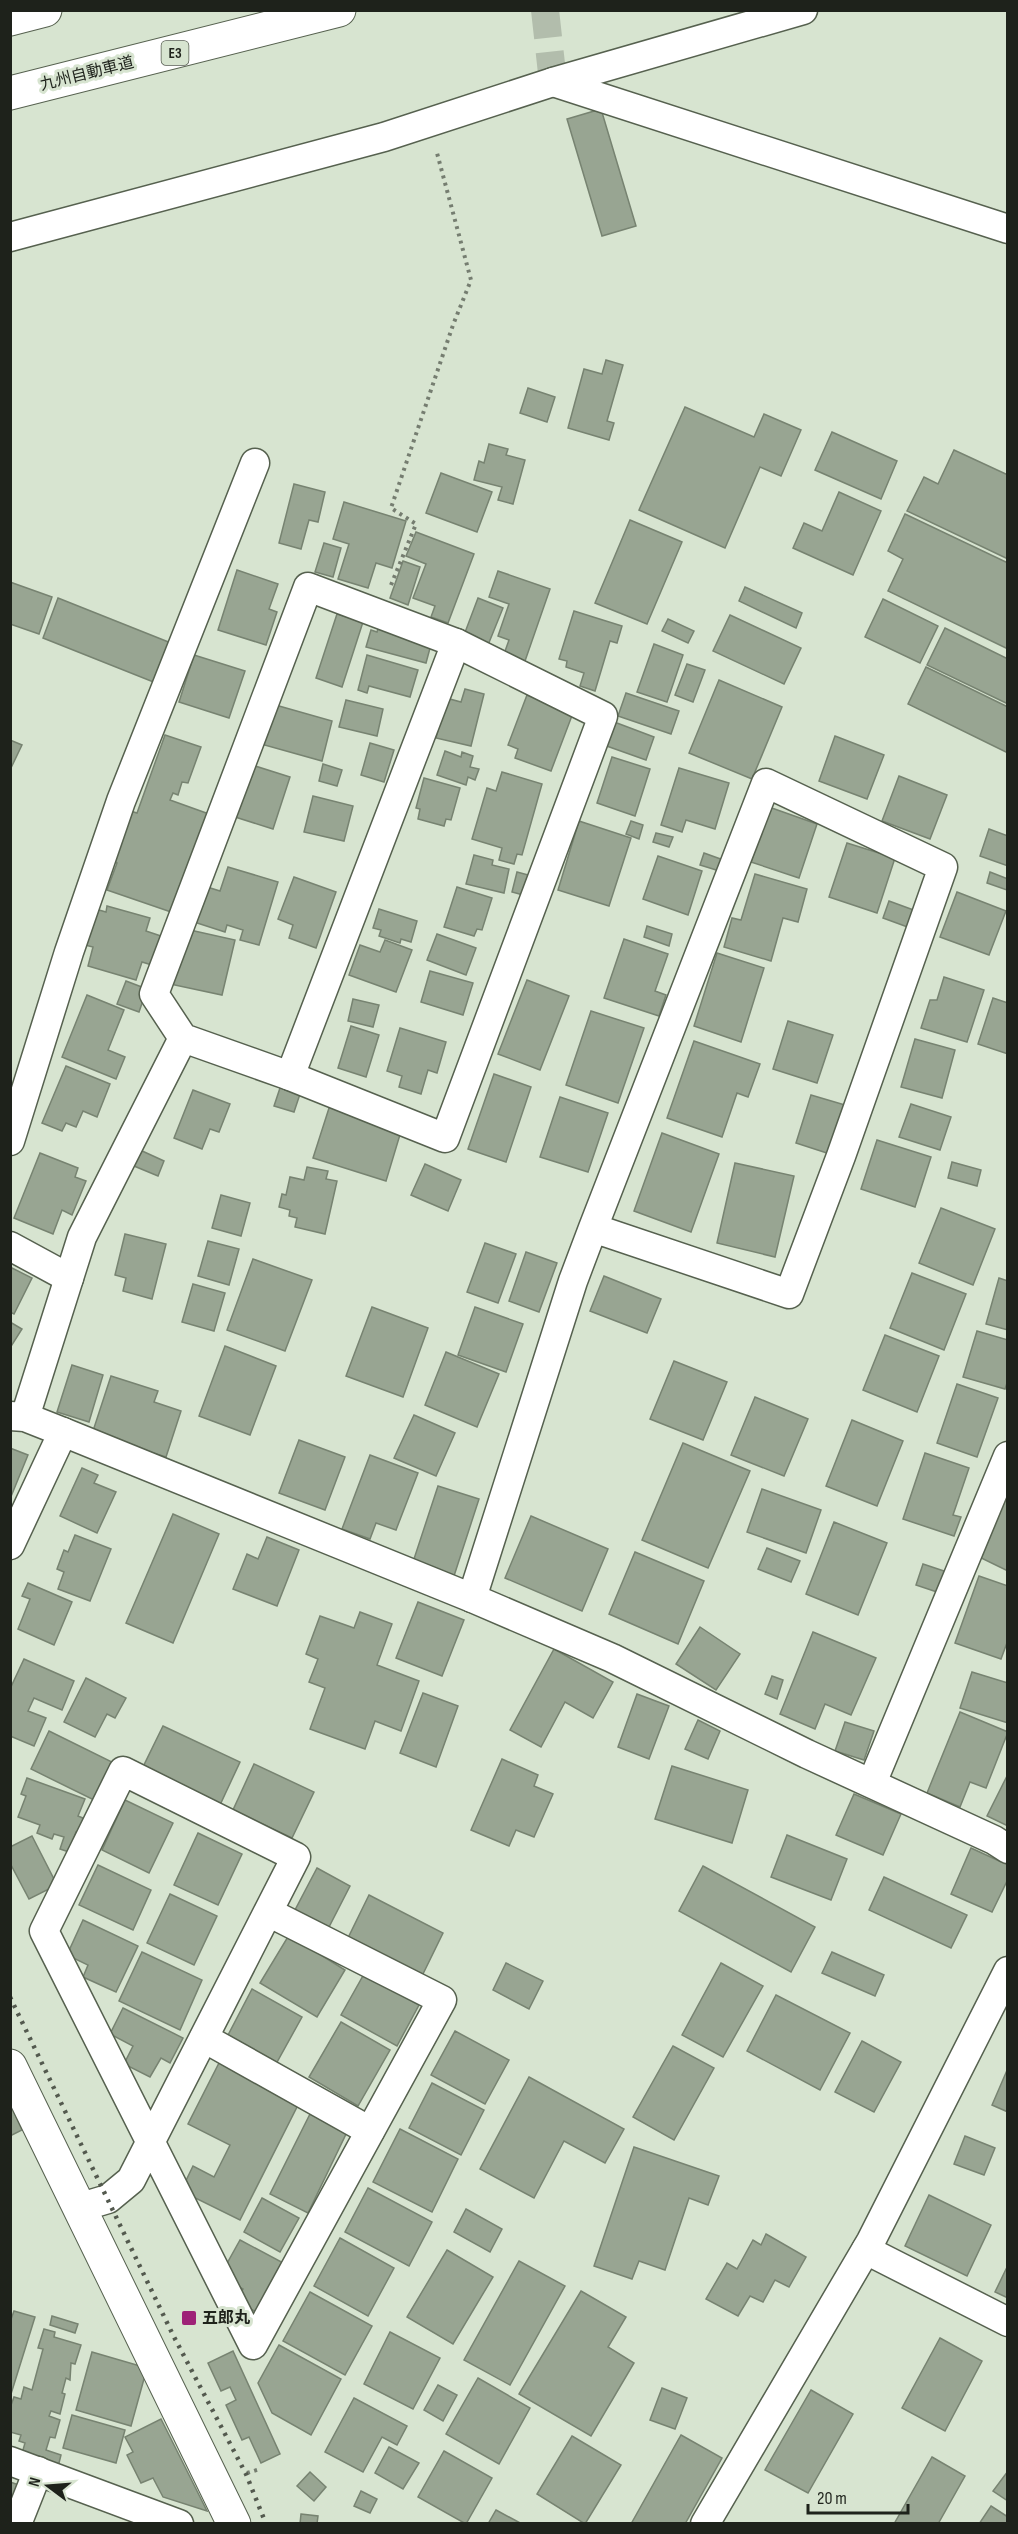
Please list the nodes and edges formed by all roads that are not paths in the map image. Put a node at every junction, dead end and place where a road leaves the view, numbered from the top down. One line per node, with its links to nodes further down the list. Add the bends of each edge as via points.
1 (45, 10): 4 (main road)
2 (339, 10): 6 (main road, 九州自動車道 / E3)
3 (803, 10): 5 (street)
4 (10, 19)
5 (553, 82): 7 (street); 8 (street, via 373,140)
6 (10, 93)
7 (1008, 229)
8 (10, 237)
9 (255, 463): 13 (street, via 121,801)
10 (456, 643): 11 (street, via 308,587 154,994); 12 (street); 12 (street, via 603,716 445,1138)
11 (183, 1038): 12 (street); 16 (street, via 82,1237)
12 (290, 1076)
13 (10, 1141)
14 (593, 1228): 14 (street, via 766,783 943,867 789,1294); 21 (street)
15 (10, 1246): 16 (street)
16 (69, 1278): 17 (street)
17 (18, 1416): 18 (street)
18 (63, 1432): 20 (street); 21 (street)
19 (1008, 1456): 22 (street)
20 (10, 1545)
21 (472, 1598): 22 (street, via 612,1658)
22 (872, 1783): 23 (street)
23 (1008, 1849)
24 (268, 1912): 26 (street); 28 (street, via 442,2000); 29 (street, via 296,1857 123,1771 44,1931)
25 (1008, 1971): 31 (street)
26 (204, 2038): 28 (street); 29 (street)
27 (10, 2066): 30 (main road)
28 (370, 2131): 29 (street, via 253,2345)
29 (150, 2143): 30 (street, via 130,2180 108,2199)
30 (81, 2207): 37 (main road)
31 (866, 2250): 32 (street); 38 (street)
32 (1008, 2322)
33 (10, 2461): 34 (street)
34 (38, 2471): 35 (street); 36 (street)
35 (17, 2523)
36 (179, 2523)
37 (234, 2523)
38 (705, 2523)

